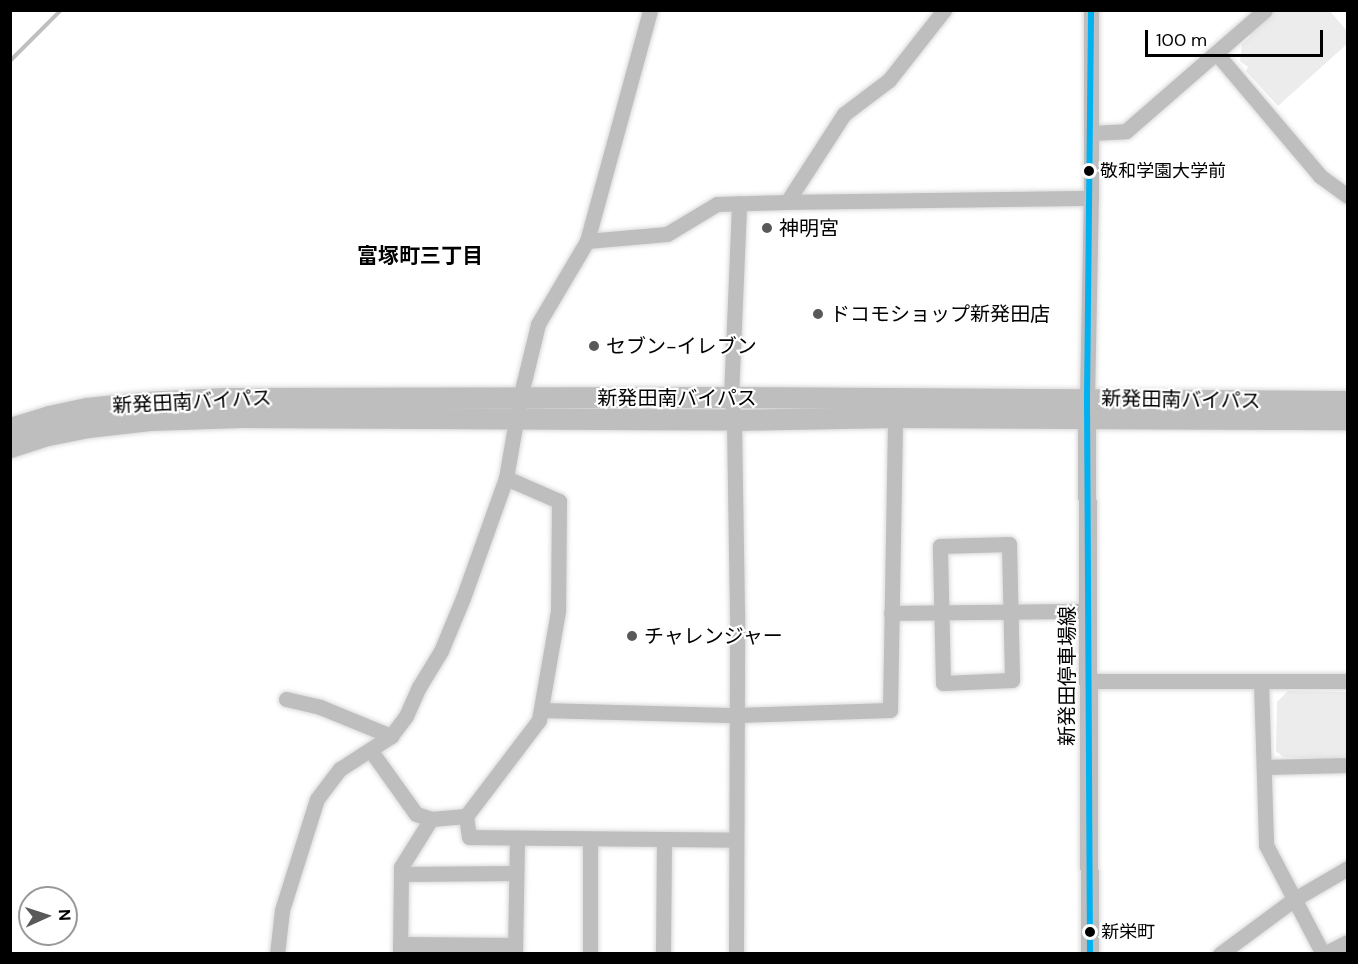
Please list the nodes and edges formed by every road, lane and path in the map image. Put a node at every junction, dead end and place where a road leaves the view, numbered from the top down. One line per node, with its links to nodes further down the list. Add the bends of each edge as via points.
1 (650, 10): 11 (street)
2 (944, 10): 9 (street, via 889,80 844,114)
3 (1090, 10): 6 (street)
4 (1265, 10): 5 (street)
5 (1217, 54): 6 (street, via 1126,131); 7 (street, via 1320,176)
6 (1091, 133): 8 (street)
7 (1347, 196)
8 (1091, 198): 9 (street); 15 (street)
9 (787, 202): 10 (street)
10 (739, 203): 11 (street, via 717,204 667,234); 12 (street)
11 (587, 241): 14 (street, via 538,324)
12 (731, 397): 14 (highway, 新発田南バイパス); 15 (highway, 新発田南バイパス); 18 (street)
13 (1347, 402): 15 (highway, 新発田南バイパス)
14 (518, 409): 18 (highway, 新発田南バイパス); 19 (highway, 新発田南バイパス, via 248,398 87,408); 20 (highway, 新発田南バイパス, via 150,420 43,436); 21 (street)
15 (1088, 409): 16 (highway, 新発田南バイパス); 17 (highway, 新発田南バイパス); 22 (main road, 新発田停車場線)
16 (895, 417): 18 (highway, 新発田南バイパス); 24 (street)
17 (1347, 419)
18 (734, 420): 31 (street)
19 (10, 428)
20 (10, 447)
21 (506, 478): 30 (street, via 559,501 558,611); 32 (street, via 441,651)
22 (1089, 610): 23 (street); 26 (main road, 新発田停車場線)
23 (1011, 611): 25 (street); 25 (street, via 1009,544 940,546); 25 (street, via 1012,680 943,683)
24 (891, 612): 25 (street); 31 (street, via 890,710)
25 (941, 612)
26 (1089, 681): 28 (street); 53 (main road, 新発田停車場線)
27 (1347, 681): 28 (street)
28 (1261, 682): 35 (street)
29 (286, 699): 32 (street, via 320,707)
30 (541, 710): 31 (street); 36 (street, via 540,720)
31 (737, 715): 41 (street)
32 (391, 736): 33 (street)
33 (371, 752): 37 (street, via 416,814); 49 (street, via 340,769 317,799 282,910)
34 (1347, 765): 35 (street)
35 (1264, 766): 45 (street, via 1266,845)
36 (466, 816): 37 (street); 38 (street, via 469,837)
37 (431, 819): 44 (street)
38 (517, 838): 39 (street); 43 (street)
39 (590, 839): 40 (street); 50 (street)
40 (664, 839): 41 (street); 51 (street)
41 (735, 840): 52 (street)
42 (1347, 868): 45 (street)
43 (516, 873): 44 (street); 48 (street)
44 (400, 874): 47 (street)
45 (1293, 900): 54 (street); 55 (street)
46 (1347, 942): 55 (street)
47 (400, 949): 48 (street)
48 (515, 949)
49 (277, 954)
50 (590, 954)
51 (663, 954)
52 (736, 954)
53 (1090, 954)
54 (1220, 954)
55 (1323, 954)

